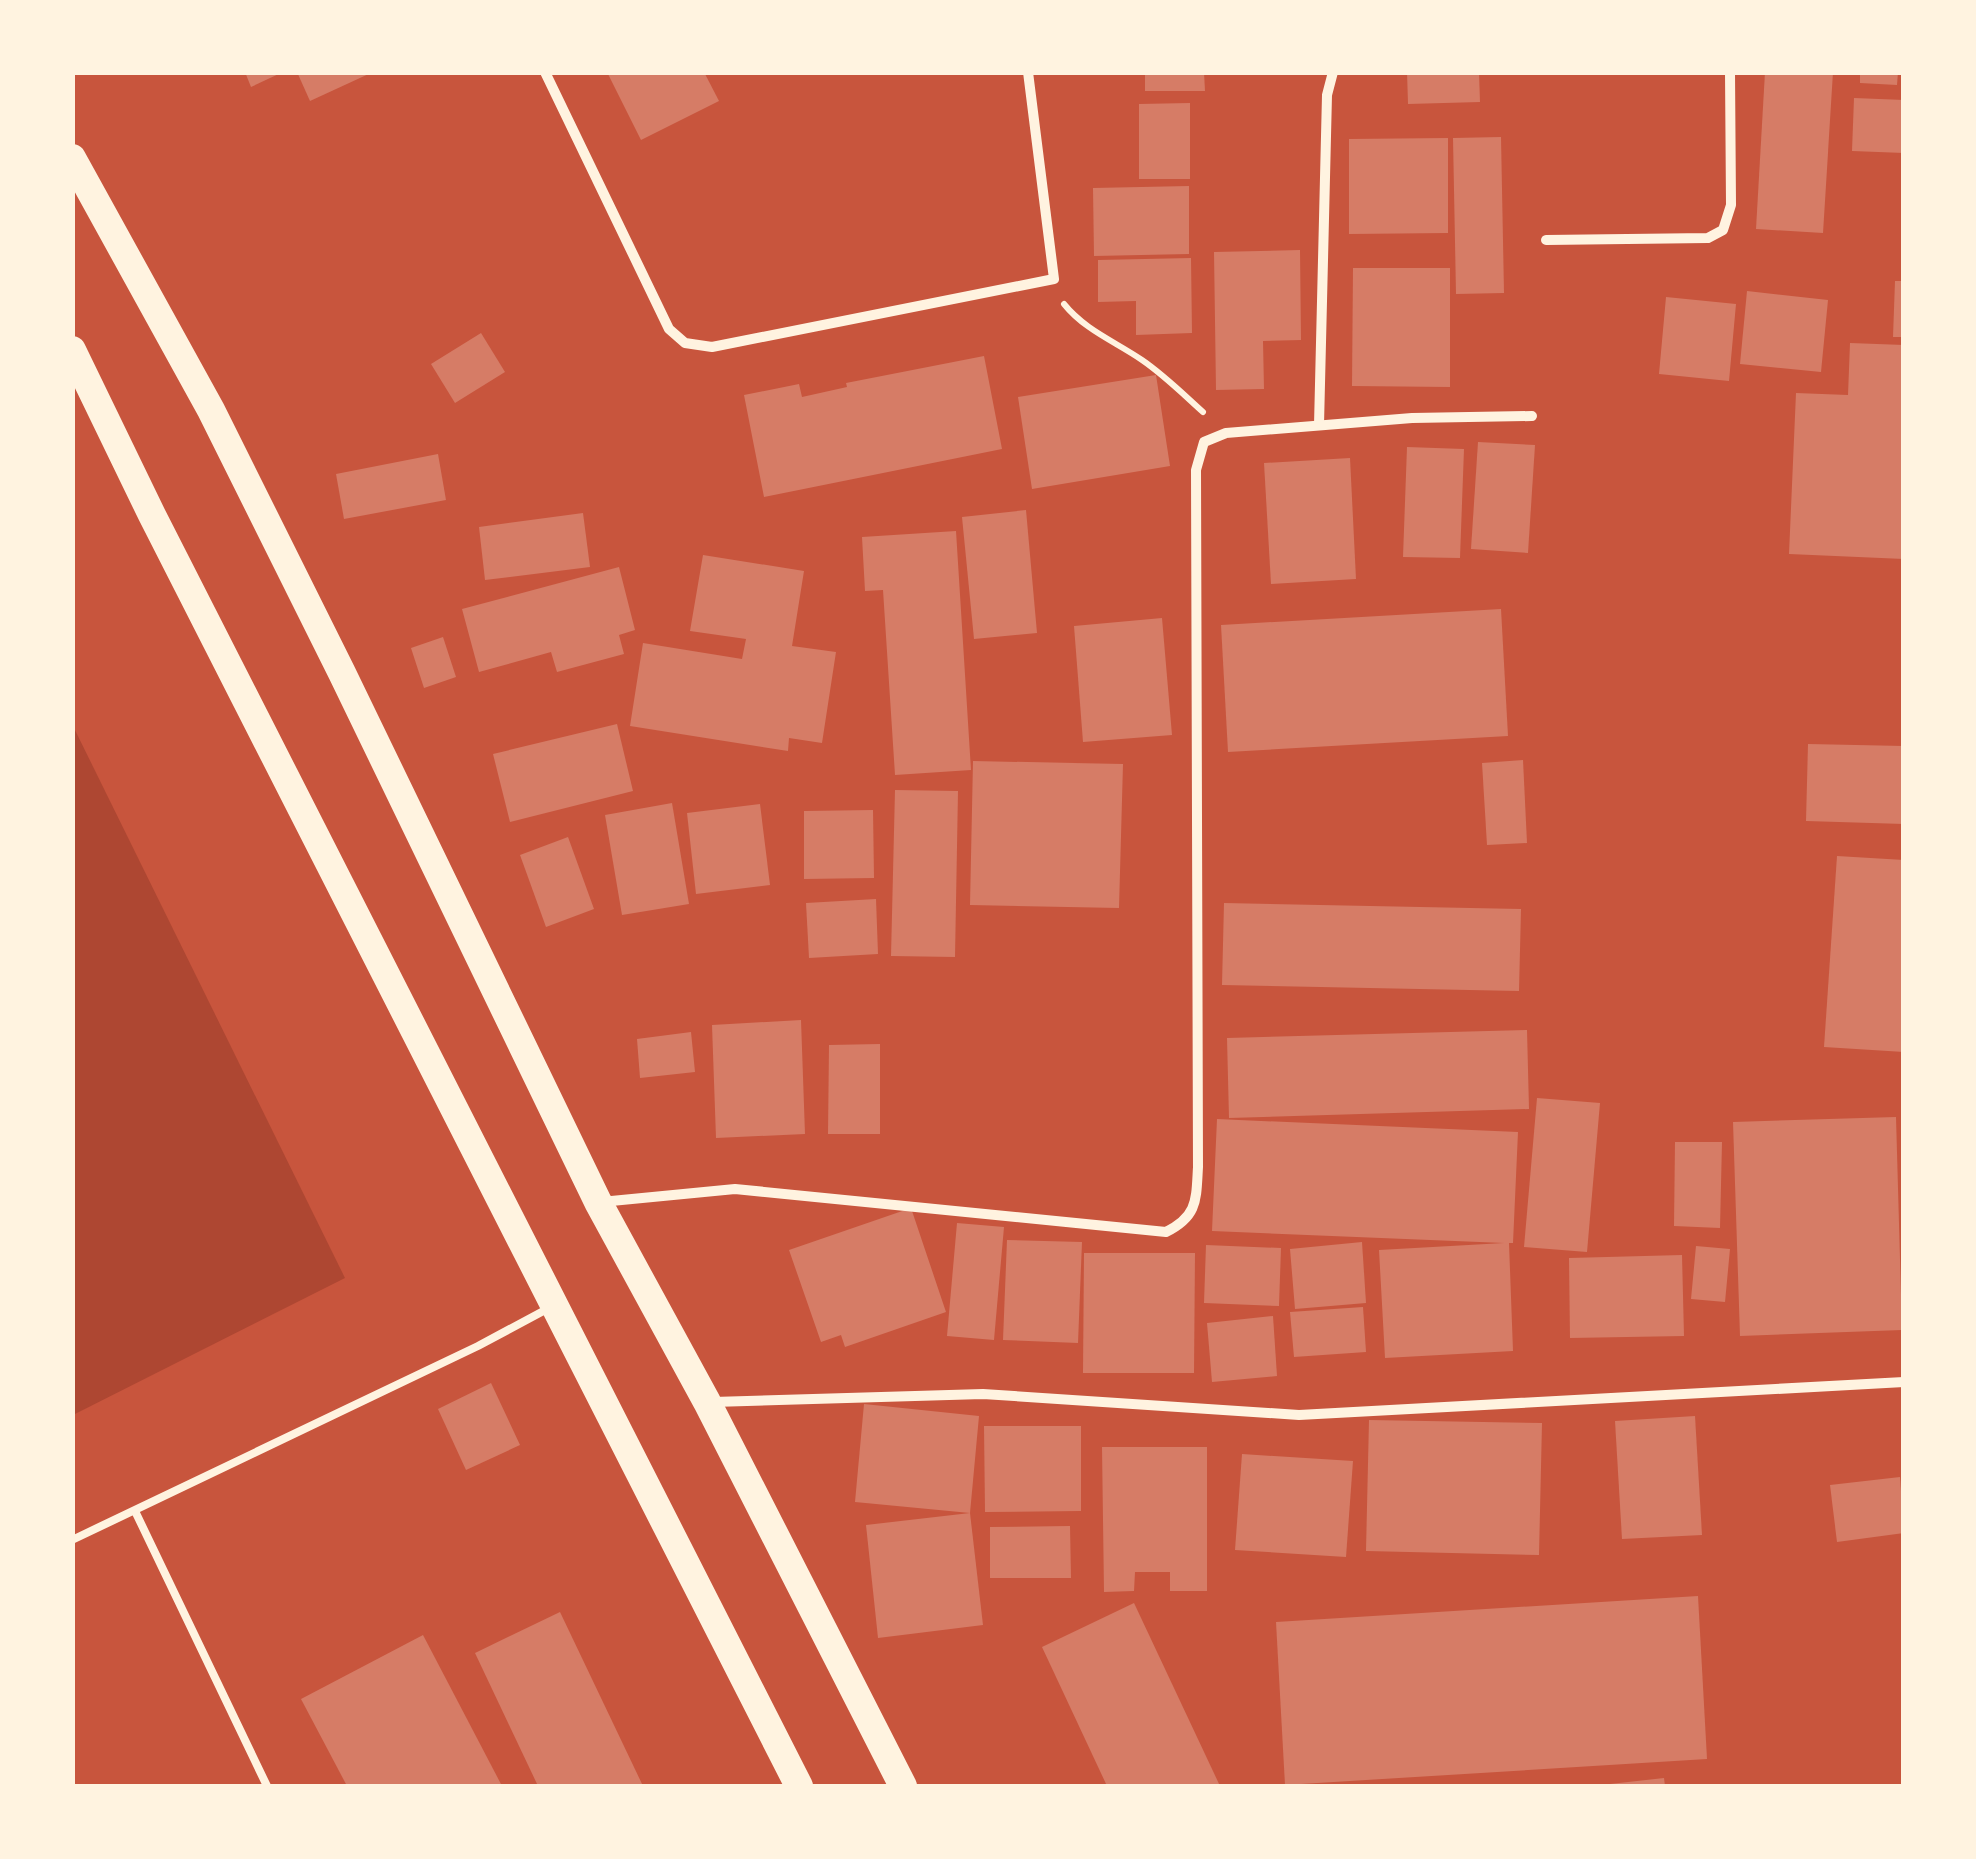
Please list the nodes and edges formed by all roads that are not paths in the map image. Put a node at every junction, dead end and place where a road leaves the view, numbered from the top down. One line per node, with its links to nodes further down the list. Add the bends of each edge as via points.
1 (545, 72): 2 (street, via 669,329 685,344 712,347 1054,279)
2 (1028, 72)
3 (1333, 72): 9 (street, via 1327,95)
4 (1730, 72): 6 (street, via 1730,205 1723,230 1708,238)
5 (72, 158): 10 (highway, via 220,427)
6 (1546, 240)
7 (72, 350): 11 (highway)
8 (1532, 416): 9 (street)
9 (1319, 425): 10 (street, via 1226,432 1204,442 1196,470 1198,1167 1196,1205 1184,1224 1166,1232 735,1188)
10 (598, 1202): 13 (highway)
11 (553, 1306): 14 (lane); 17 (highway)
12 (1904, 1382): 13 (street, via 1299,1416 983,1394)
13 (707, 1402): 18 (highway)
14 (134, 1511): 15 (lane); 16 (lane)
15 (72, 1540)
16 (267, 1786)
17 (799, 1786)
18 (903, 1786)

